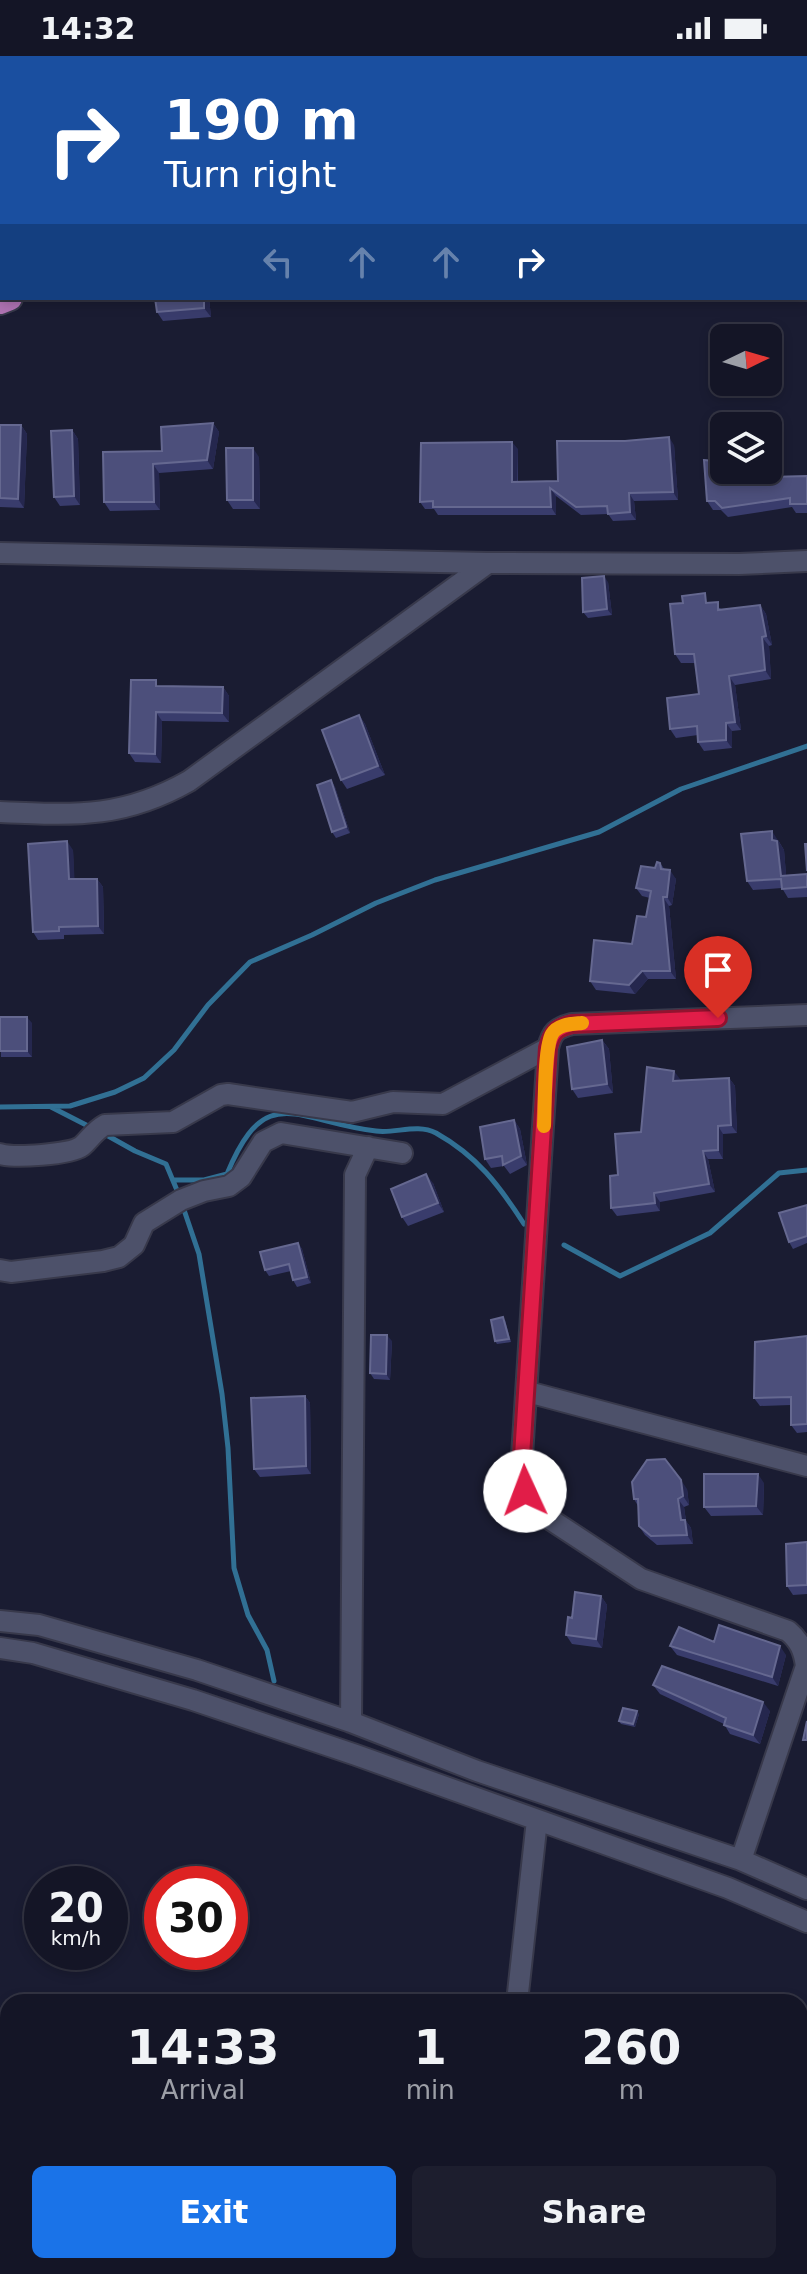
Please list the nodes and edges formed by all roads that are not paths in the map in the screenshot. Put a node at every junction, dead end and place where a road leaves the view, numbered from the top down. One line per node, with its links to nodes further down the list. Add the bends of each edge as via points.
1 (0, 553): 3 (street)
2 (807, 561): 3 (street)
3 (488, 563): 4 (street, via 162,796 73,815)
4 (0, 812)
5 (807, 1015): 6 (street, via 572,1024 559,1027)
6 (548, 1048): 9 (street, via 443,1104 393,1102 352,1112 228,1094 173,1122 105,1125 75,1150); 11 (street)
7 (368, 1147): 8 (street); 10 (street, via 281,1133 263,1142 229,1186 181,1200 144,1223 134,1245 119,1257); 16 (street, via 355,1175)
8 (402, 1153)
9 (0, 1154)
10 (0, 1270)
11 (528, 1392): 12 (street); 15 (street, via 521,1472 533,1508 641,1579 788,1631 797,1638)
12 (807, 1466)
13 (0, 1621): 16 (street, via 39,1625 197,1670)
14 (0, 1648): 17 (street, via 193,1700)
15 (807, 1666): 18 (street)
16 (351, 1722): 18 (street, via 477,1771)
17 (537, 1820): 20 (street); 21 (street)
18 (741, 1860): 19 (street)
19 (807, 1889)
20 (807, 1922)
21 (518, 1994)

